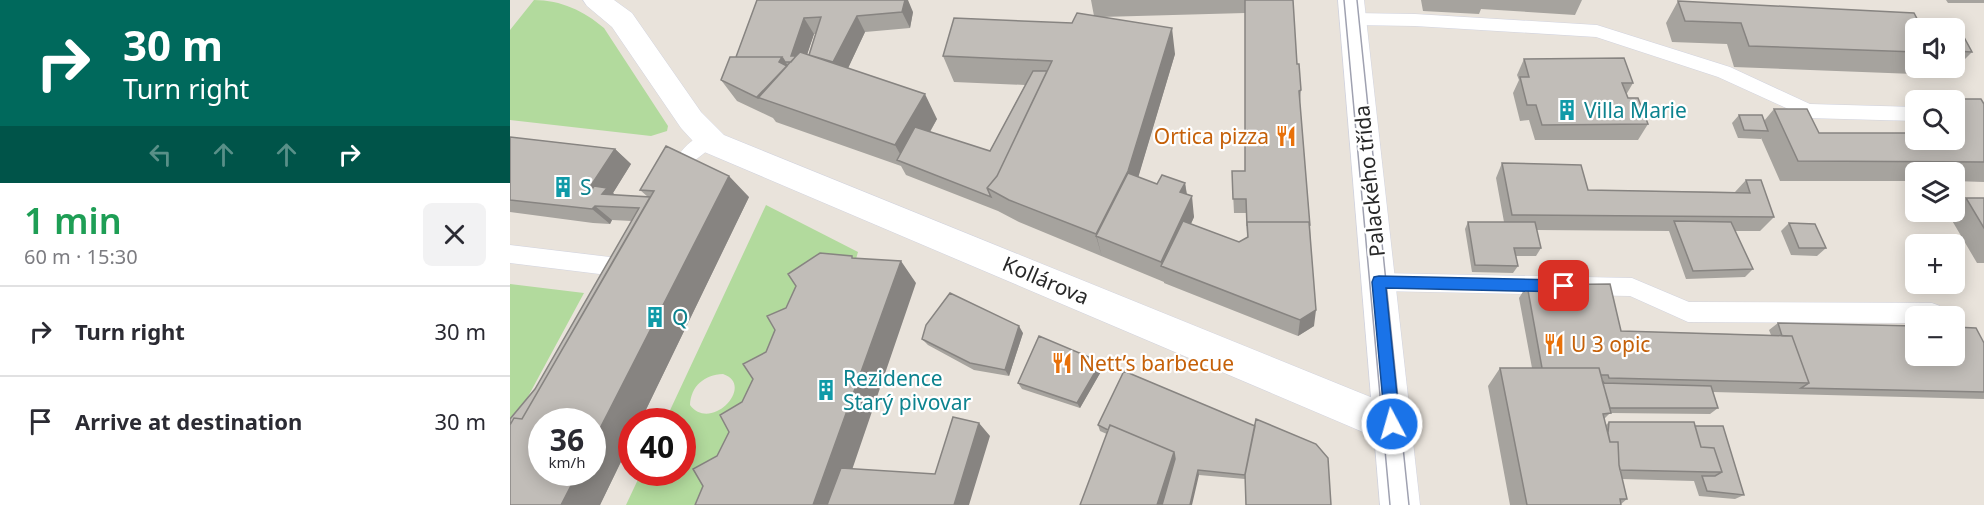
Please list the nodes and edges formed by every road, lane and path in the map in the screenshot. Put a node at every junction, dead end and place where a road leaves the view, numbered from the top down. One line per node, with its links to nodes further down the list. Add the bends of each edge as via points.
1 (603, 2): 4 (street, via 622,20 691,120)
2 (1352, 10): 3 (lane, via 1424,20 1597,31 1724,72 1808,111); 8 (street, Palackého třída)
3 (1905, 114)
4 (706, 135): 5 (lane, via 687,156); 10 (street, Kollárova, via 713,142)
5 (664, 196)
6 (639, 241): 7 (lane, via 624,268)
7 (510, 254)
8 (1379, 282): 9 (lane, via 1632,287 1688,312); 10 (street, Palackého třída)
9 (1905, 313)
10 (1392, 424): 11 (street, Palackého třída)
11 (1400, 505)

